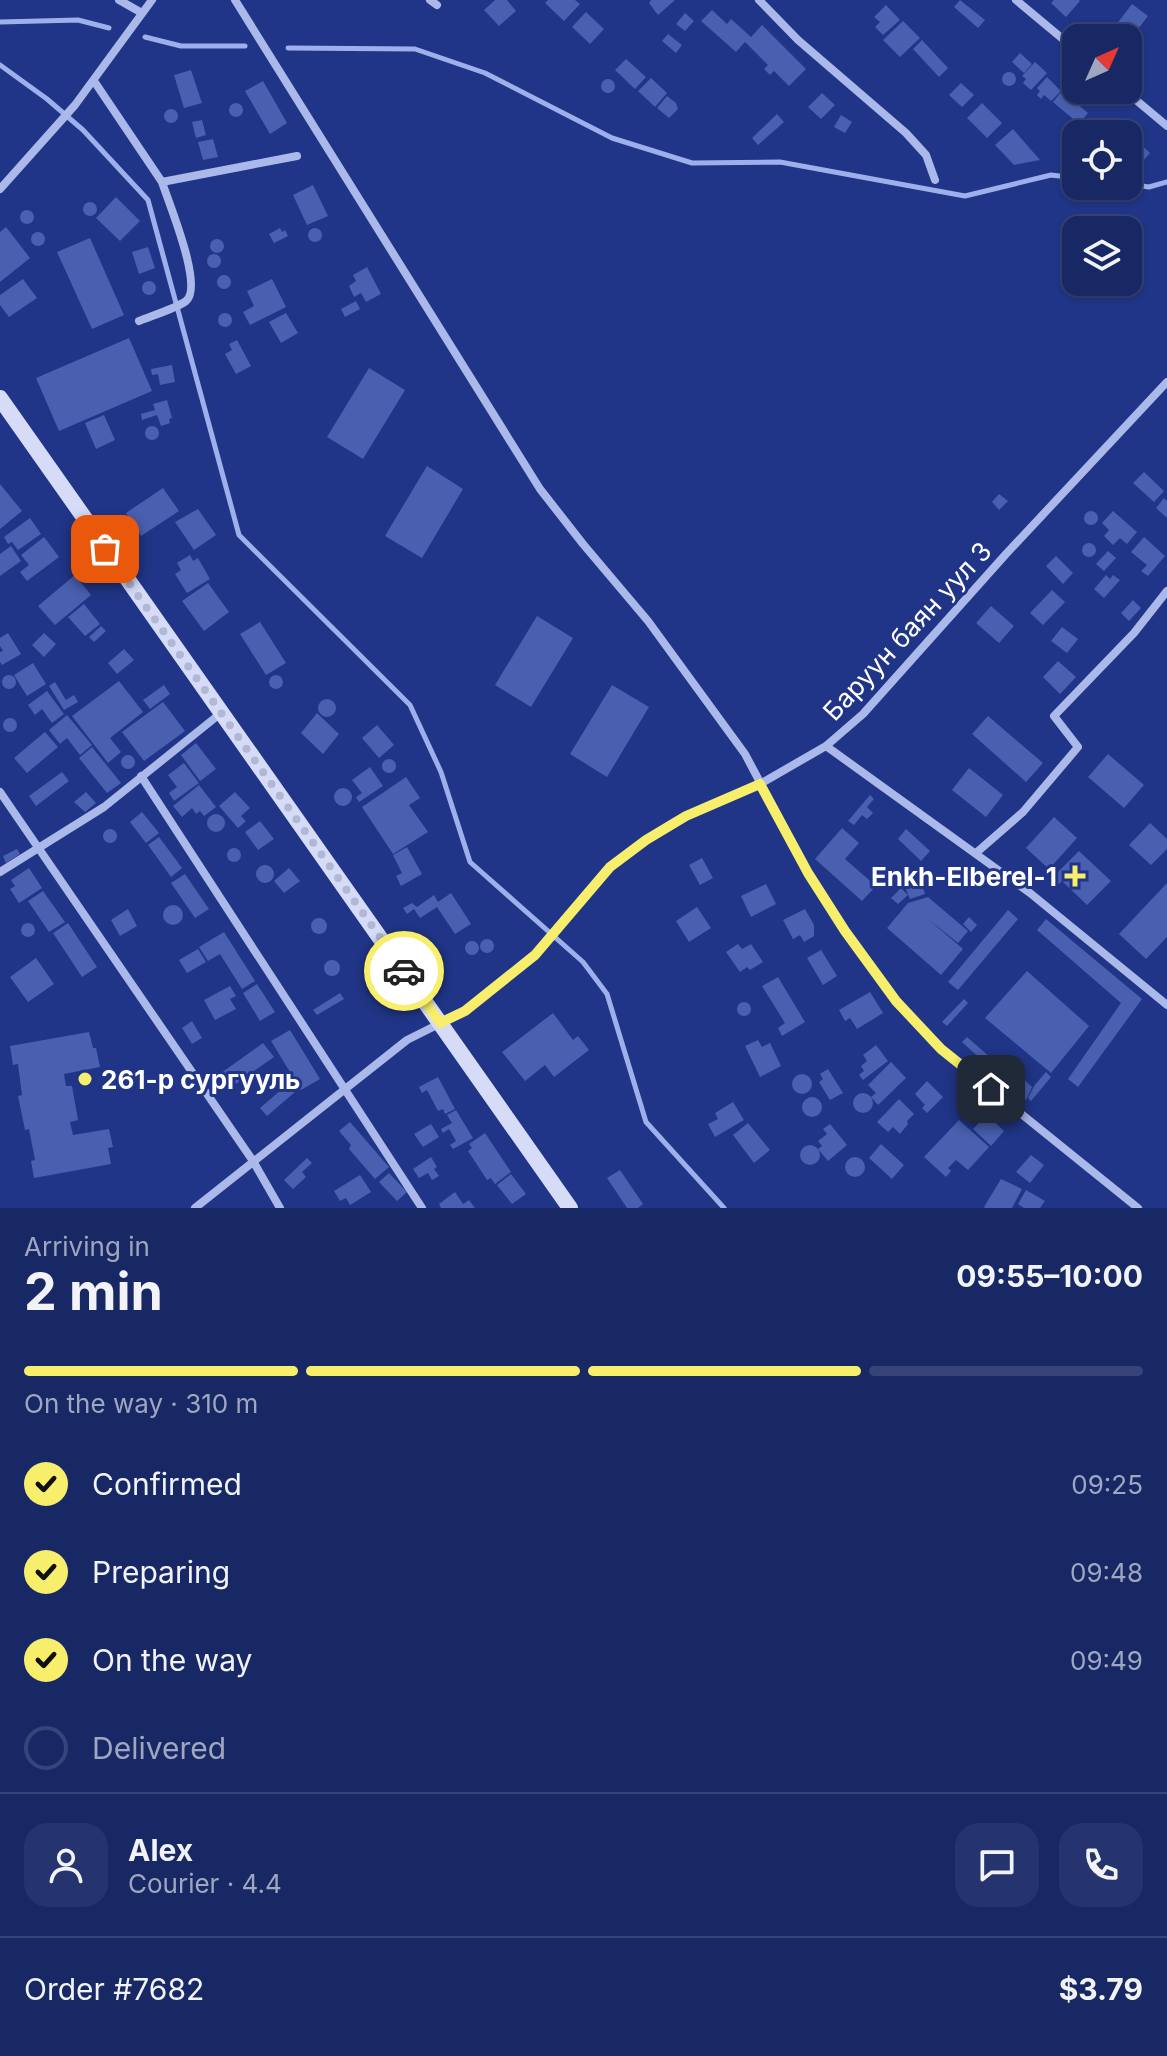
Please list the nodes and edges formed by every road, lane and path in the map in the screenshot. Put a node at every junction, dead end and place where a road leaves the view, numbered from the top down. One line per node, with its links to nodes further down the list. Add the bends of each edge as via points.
1 (119, 0): 6 (street)
2 (152, 0): 6 (street)
3 (235, 0): 22 (street, via 540,489 695,683)
4 (759, 0): 12 (street, via 906,133 926,155)
5 (1016, 0): 7 (street)
6 (142, 13): 8 (street)
7 (1062, 38)
8 (94, 81): 13 (street); 14 (street)
9 (1141, 104): 10 (street)
10 (1167, 126)
11 (297, 156): 13 (street)
12 (935, 180)
13 (162, 182): 15 (street, via 187,258 192,294)
14 (0, 189)
15 (139, 321)
16 (1167, 382): 20 (street, Баруун баян уул 3, via 863,714)
17 (0, 398): 19 (main road)
18 (1167, 591): 25 (street, via 1054,716 1078,747 1023,812)
19 (222, 713): 21 (street); 28 (main road)
20 (826, 746): 22 (street, Баруун баян уул 3); 25 (street)
21 (141, 776): 24 (street, via 104,807); 29 (street)
22 (760, 784): 28 (street, Баруун баян уул 3, via 646,840 610,867 535,955 465,1011); 35 (street, via 808,873 896,1001 941,1049)
23 (0, 792): 24 (street)
24 (39, 847): 26 (street); 30 (street)
25 (976, 853): 27 (street)
26 (0, 872)
27 (1167, 1005)
28 (440, 1023): 29 (street, Баруун баян уул 3, via 407,1040); 34 (main road)
29 (345, 1089): 30 (street, Баруун баян уул 3); 33 (street)
30 (253, 1161): 31 (street, Баруун баян уул 3); 32 (street)
31 (195, 1208)
32 (280, 1208)
33 (422, 1208)
34 (570, 1208)
35 (1138, 1208)

